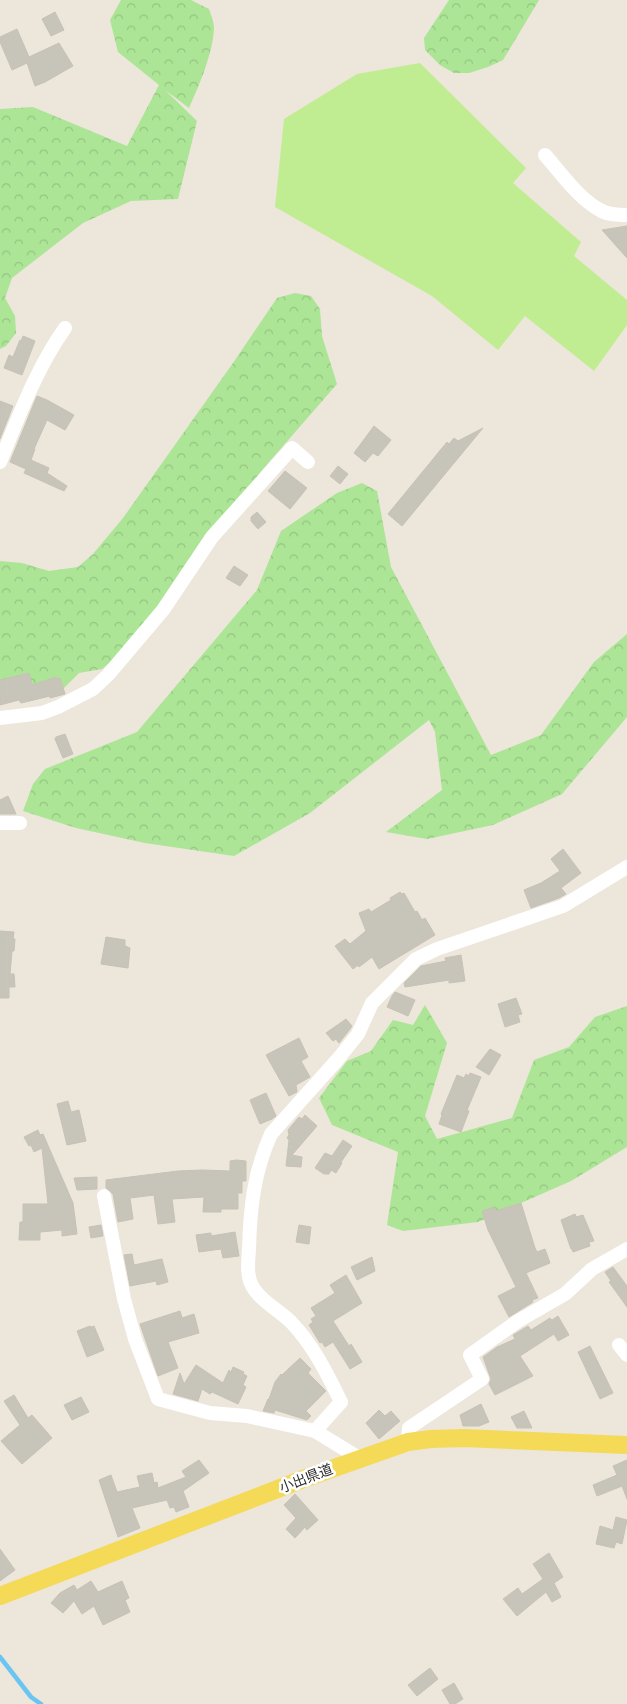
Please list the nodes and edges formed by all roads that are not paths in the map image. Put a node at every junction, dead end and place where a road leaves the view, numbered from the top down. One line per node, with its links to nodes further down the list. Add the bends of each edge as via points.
1 (544, 155): 2 (street, via 581,195 600,210)
2 (627, 215)
3 (65, 328): 4 (street, via 29,391)
4 (0, 462)
5 (308, 462): 6 (street, via 292,448 212,538 163,610 108,676 93,689 42,713)
6 (0, 718)
7 (0, 823): 8 (street)
8 (20, 823)
9 (627, 867): 12 (street, via 563,906 416,959 372,1003 358,1034 271,1134 252,1198 248,1275 252,1288 290,1321 308,1342 341,1402)
10 (104, 1196): 12 (street, via 126,1307 158,1399 210,1413 246,1416)
11 (627, 1250): 13 (street, via 592,1269 564,1294 470,1355 482,1379 410,1428)
12 (314, 1431): 15 (street)
13 (408, 1442): 14 (main road, 小出県道, via 473,1438); 15 (main road, 小出県道)
14 (627, 1445)
15 (359, 1458): 16 (main road, 小出県道)
16 (0, 1596)

